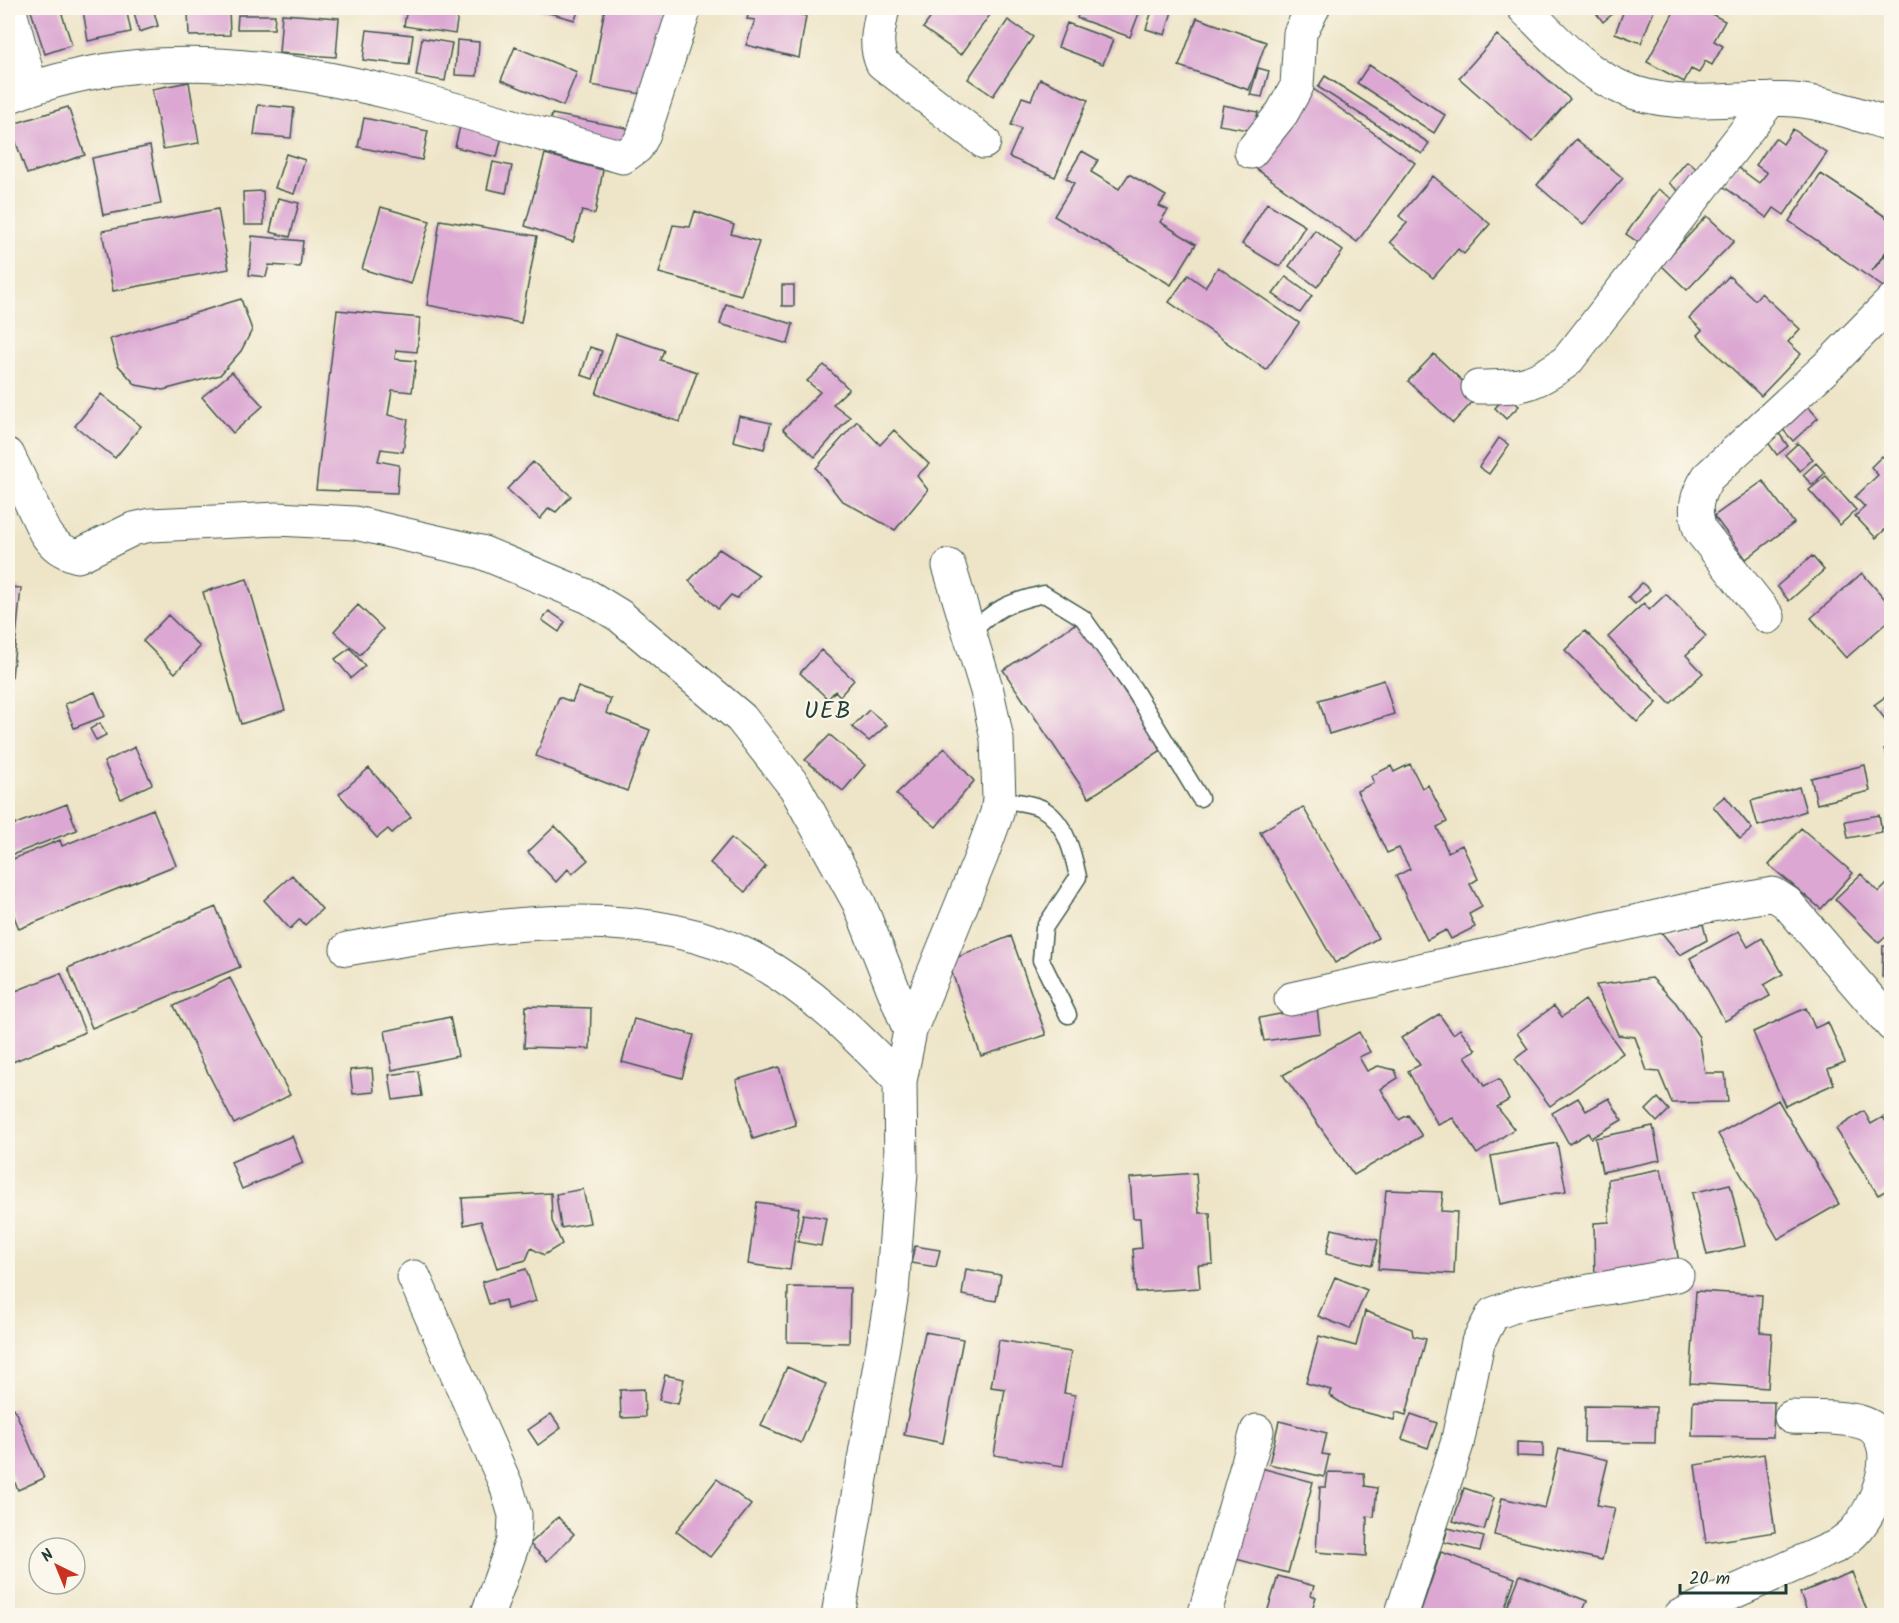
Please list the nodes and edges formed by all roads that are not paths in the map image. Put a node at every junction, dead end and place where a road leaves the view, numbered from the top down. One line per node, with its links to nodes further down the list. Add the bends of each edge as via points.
1 (9, 8): 6 (street)
2 (685, 8): 6 (street, via 643,136 637,147 623,157 340,80 242,68 179,63 115,67)
3 (883, 8): 9 (street, via 877,43 882,63)
4 (1312, 8): 10 (street, via 1300,33 1297,86 1282,113)
5 (1524, 8): 7 (street, via 1565,49 1596,74 1622,88 1651,98 1683,102)
6 (19, 92)
7 (1771, 99): 8 (street, via 1827,106); 12 (street, via 1567,361 1541,380 1519,387)
8 (1892, 125)
9 (984, 142)
10 (1251, 152)
11 (1892, 301): 15 (street, via 1833,362 1708,477 1697,496 1694,513 1700,530)
12 (1478, 387)
13 (8, 455): 23 (street, via 52,544 78,556 133,529 151,525 277,519 355,524 481,552 589,597 620,616 741,718 795,787 859,903)
14 (949, 566): 16 (street)
15 (1768, 617)
16 (969, 635): 17 (lane, via 987,616 1012,601 1044,594 1083,618 1133,688); 18 (street, via 997,739)
17 (1200, 798)
18 (999, 799): 21 (lane, via 1041,808 1055,820 1072,847 1078,877 1044,927 1041,960); 23 (street, via 981,857)
19 (347, 949): 24 (street, via 451,931 581,922 664,928 712,941 754,959 804,991 842,1022)
20 (1291, 999): 22 (street, via 1773,894 1787,903)
21 (1068, 1015)
22 (1892, 1024)
23 (910, 1031): 24 (street)
24 (900, 1081): 30 (street, via 901,1172 892,1292)
25 (1677, 1275): 32 (street, via 1519,1304 1493,1314 1478,1342 1457,1444)
26 (414, 1277): 29 (street, via 506,1485 515,1515 514,1541)
27 (1791, 1418): 33 (street, via 1850,1420 1873,1428 1885,1448 1883,1475 1869,1512 1837,1546)
28 (1257, 1431): 31 (street)
29 (487, 1616)
30 (838, 1616)
31 (1204, 1616)
32 (1401, 1616)
33 (1680, 1616)

